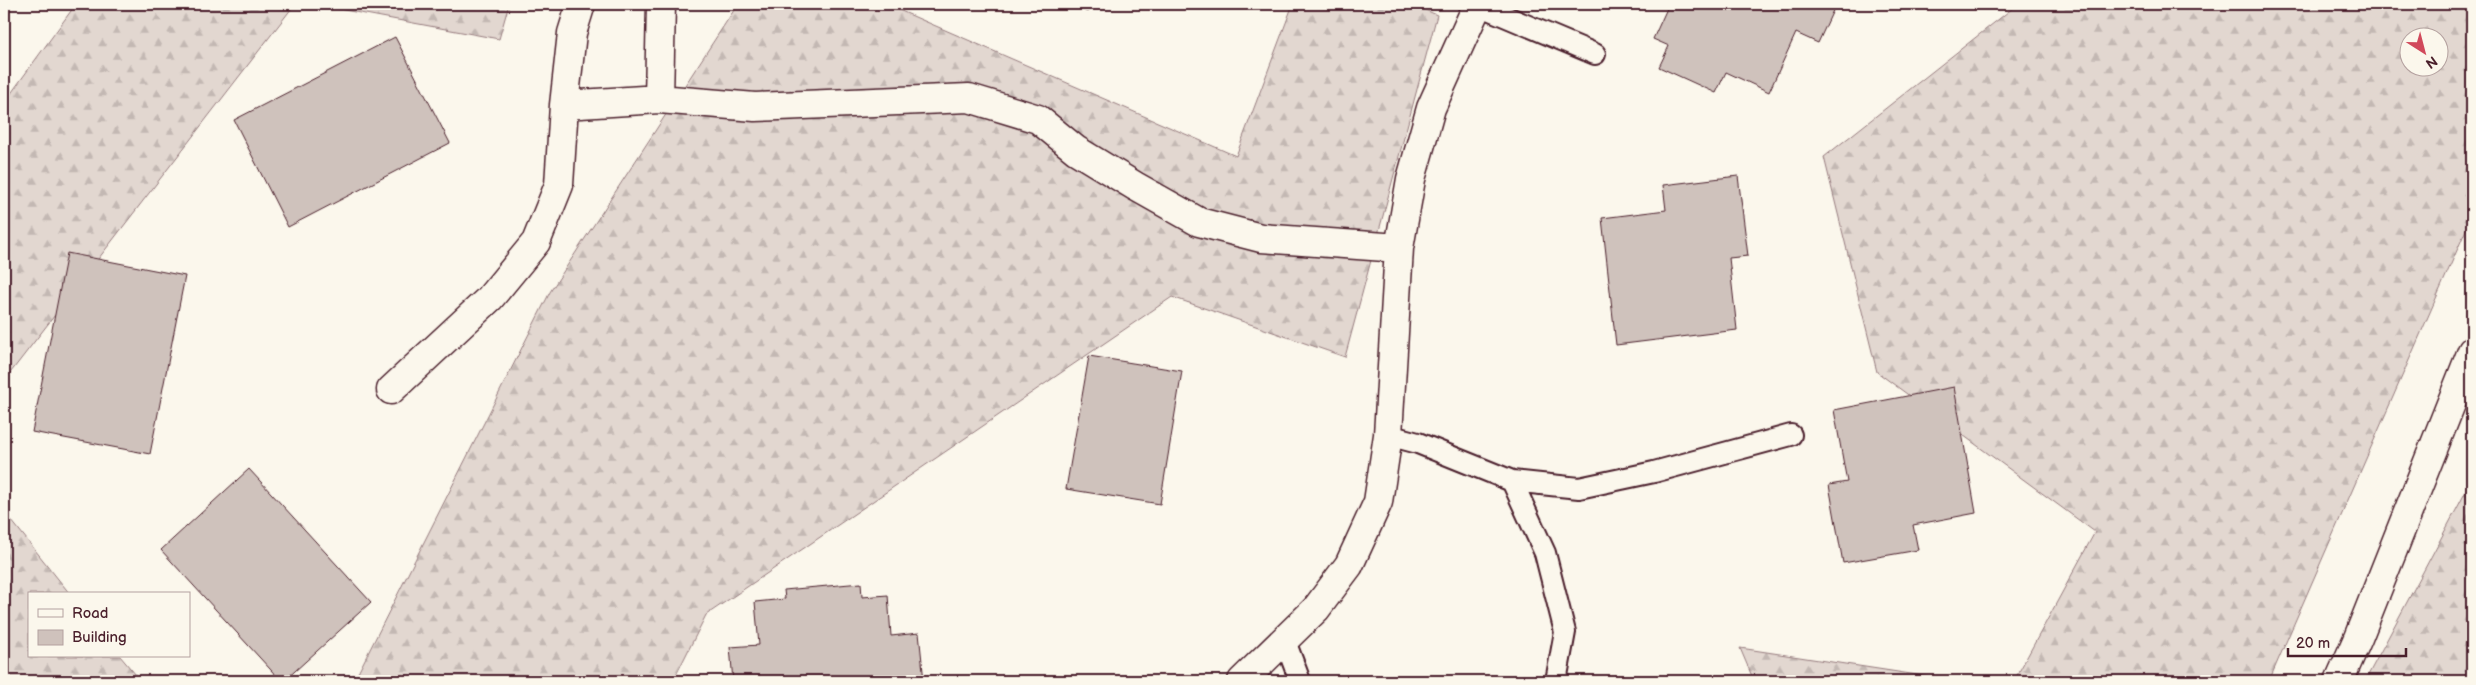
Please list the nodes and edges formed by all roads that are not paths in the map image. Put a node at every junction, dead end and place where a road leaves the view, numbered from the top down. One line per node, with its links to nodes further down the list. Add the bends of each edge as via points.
1 (581, 4): 6 (street, via 572,33)
2 (661, 4): 5 (street)
3 (1477, 4): 4 (lane); 7 (street, via 1431,108 1411,180)
4 (1595, 54)
5 (659, 99): 6 (street); 7 (street, via 755,107 969,98 1038,119 1076,150 1199,222 1260,238)
6 (564, 105): 9 (street, via 560,185 536,242 490,298)
7 (1399, 248): 10 (street)
8 (2472, 351): 17 (street)
9 (391, 390)
10 (1388, 435): 12 (lane, via 1418,443); 13 (street, via 1378,502 1349,565 1316,609)
11 (1791, 435): 12 (lane, via 1654,472 1579,488)
12 (1512, 480): 16 (lane, via 1545,553 1565,632)
13 (1285, 642): 14 (street); 15 (lane)
14 (1242, 681)
15 (1300, 681)
16 (1556, 681)
17 (2339, 681)

